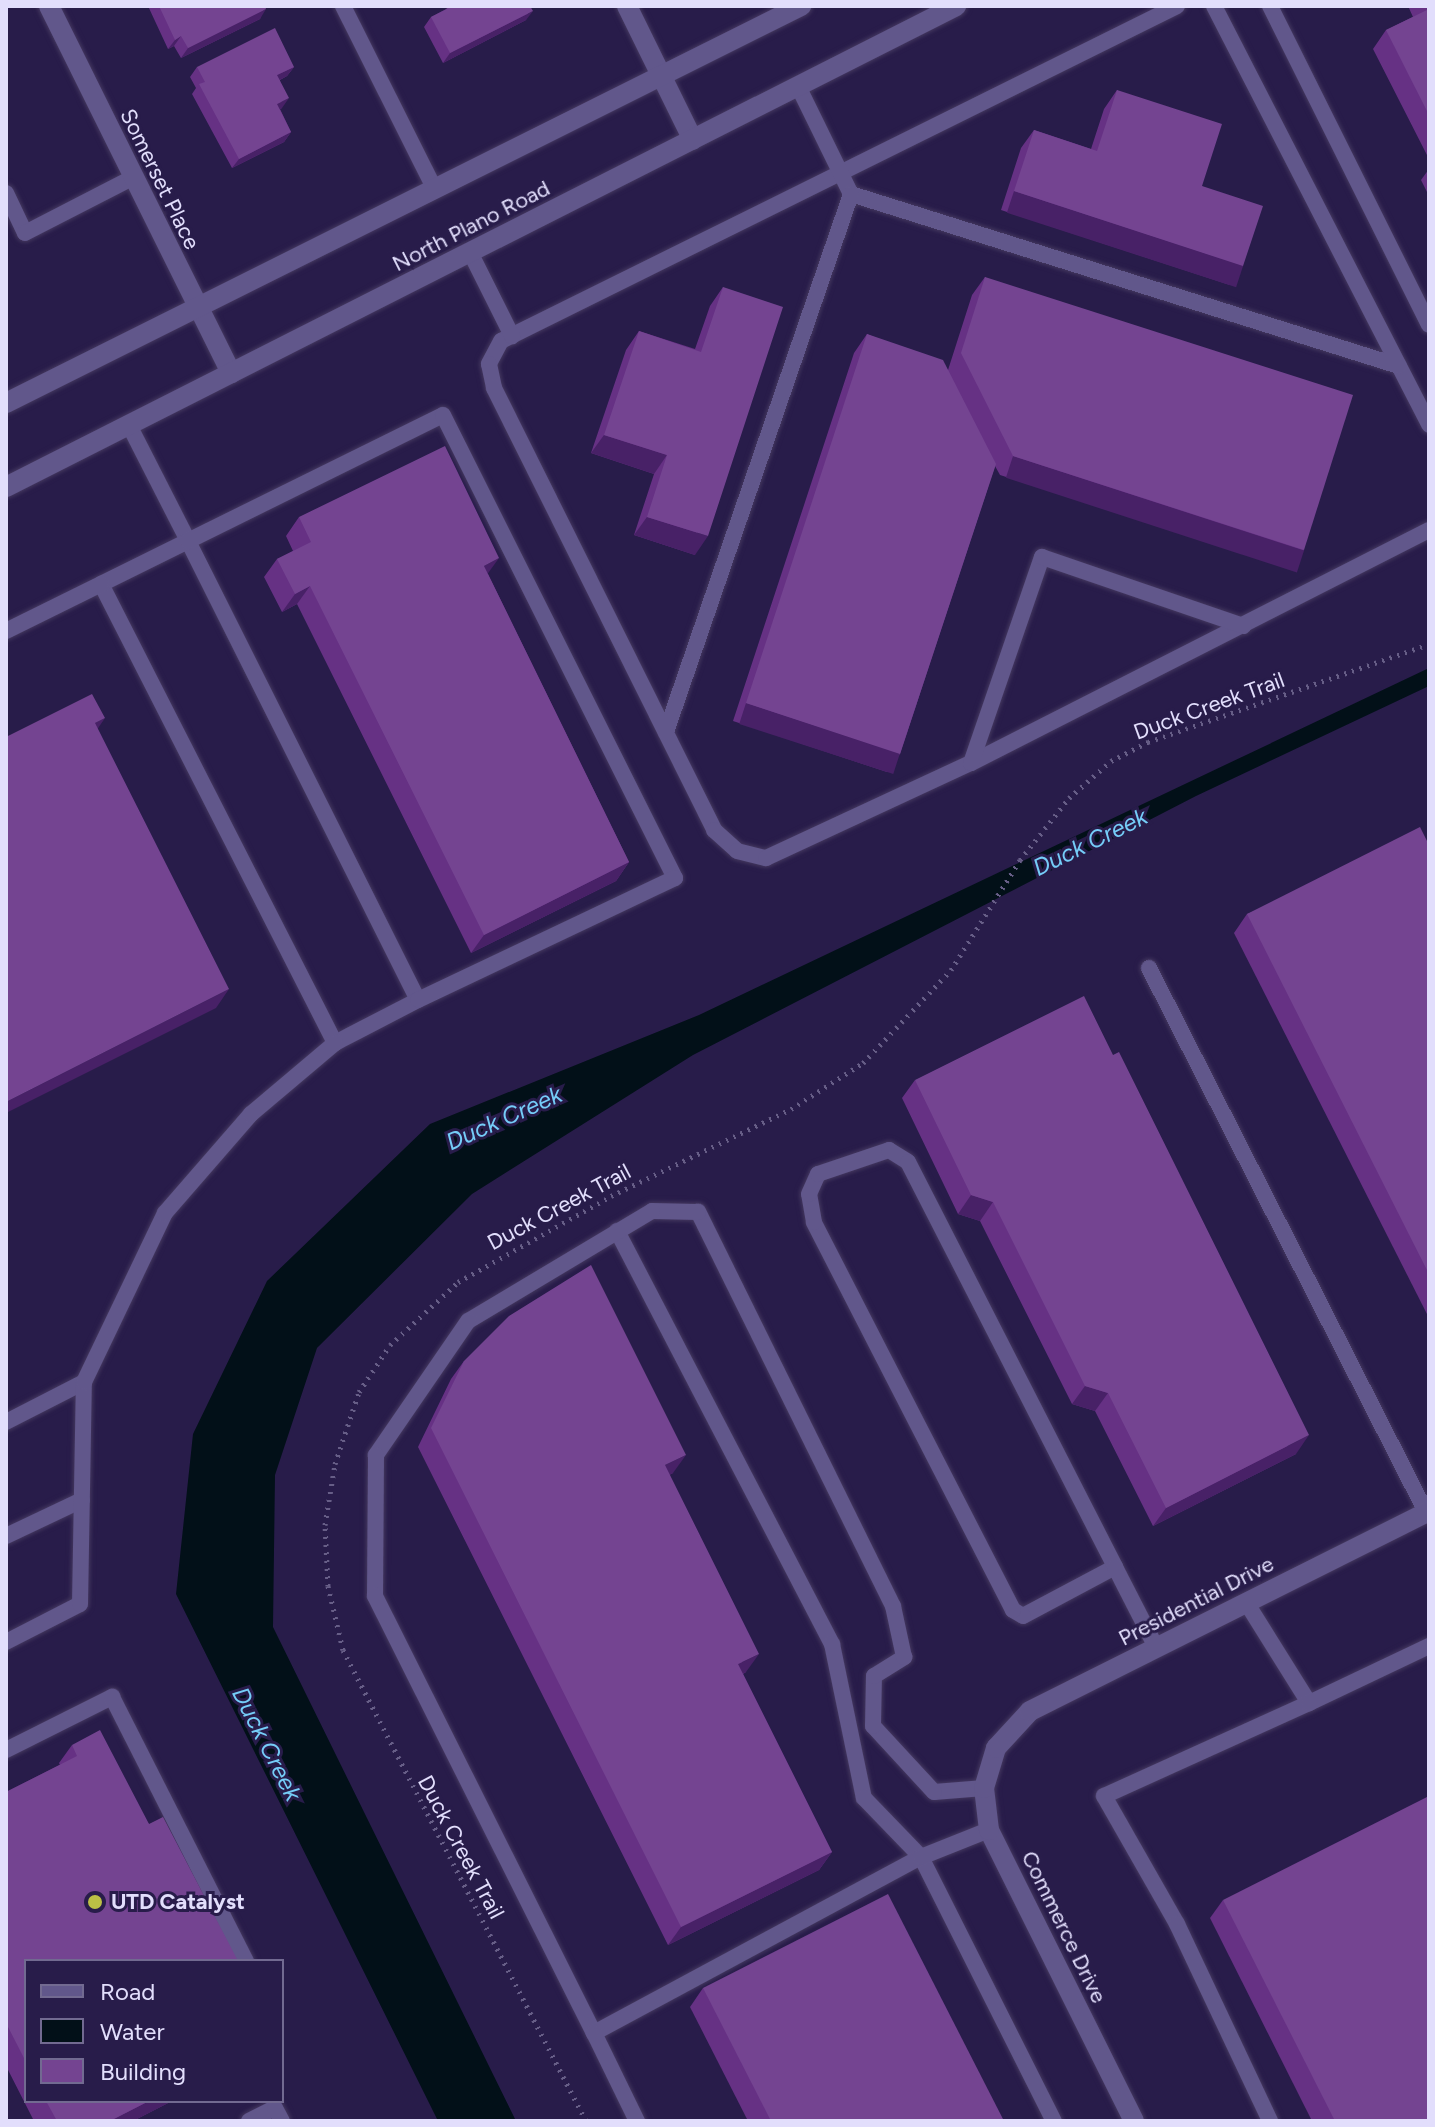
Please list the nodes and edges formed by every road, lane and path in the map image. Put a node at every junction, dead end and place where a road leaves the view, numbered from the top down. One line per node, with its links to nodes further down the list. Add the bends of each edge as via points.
1 (49, 6): 13 (main road, Somerset Place)
2 (343, 6): 14 (lane)
3 (627, 6): 9 (main road)
4 (801, 6): 9 (main road)
5 (956, 6): 10 (main road, North Plano Road)
6 (1177, 6): 12 (lane)
7 (1214, 6): 21 (lane)
8 (1270, 6): 19 (lane)
9 (661, 74): 11 (main road); 14 (main road)
10 (798, 86): 11 (main road, North Plano Road); 12 (lane)
11 (693, 140): 17 (main road, North Plano Road)
12 (840, 171): 16 (lane); 20 (lane)
13 (132, 178): 15 (lane, via 25,233); 18 (main road, Somerset Place)
14 (434, 188): 18 (main road)
15 (6, 193)
16 (851, 194): 21 (lane); 33 (lane)
17 (471, 254): 20 (lane); 22 (main road, North Plano Road)
18 (197, 306): 22 (main road, Somerset Place); 23 (main road)
19 (1429, 325)
20 (512, 336): 33 (lane, via 493,351 489,364 494,388)
21 (1399, 366): 25 (lane)
22 (231, 373): 24 (main road, North Plano Road)
23 (6, 403)
24 (129, 425): 26 (main road, North Plano Road); 28 (lane)
25 (1429, 425)
26 (6, 487)
27 (1429, 530): 30 (lane)
28 (188, 541): 29 (lane); 36 (lane); 36 (lane, via 443,415 675,878)
29 (101, 584): 31 (lane); 37 (lane)
30 (1243, 626): 34 (lane); 34 (lane, via 1042,557)
31 (6, 631)
32 (1429, 644): 61 (path, Duck Creek Trail, via 1111,761 1069,798 1020,860 981,926 915,1012 830,1087 511,1250 420,1313 359,1392 335,1464 325,1525 328,1586 343,1650)
33 (666, 732): 34 (lane, via 714,830 737,851 766,858)
34 (971, 763)
35 (1149, 968): 42 (lane)
36 (418, 1000): 37 (lane)
37 (335, 1043): 39 (lane, via 251,1114 165,1213)
38 (617, 1231): 50 (lane, via 652,1211 698,1212 893,1606 904,1657 874,1676); 51 (lane, via 832,1644); 58 (lane, via 468,1321 376,1455 375,1596)
39 (84, 1382): 40 (lane); 41 (lane)
40 (6, 1422)
41 (82, 1500): 43 (lane); 46 (lane, via 80,1604)
42 (1428, 1511): 45 (main road, Presidential Drive)
43 (6, 1536)
44 (1115, 1567): 44 (lane, via 908,1162 889,1150 818,1174 809,1194 814,1222 1013,1610 1023,1616); 48 (lane)
45 (1246, 1602): 48 (main road, Presidential Drive); 49 (lane)
46 (6, 1642)
47 (1429, 1646): 49 (lane)
48 (1156, 1647): 52 (main road, Presidential Drive, via 1030,1711)
49 (1309, 1703): 65 (lane, via 1104,1796 1177,1924)
50 (873, 1726): 51 (lane); 54 (lane, via 934,1792)
51 (851, 1733): 56 (lane, via 864,1798)
52 (996, 1748): 54 (main road, Commerce Drive)
53 (6, 1750): 57 (lane, via 112,1697)
54 (984, 1788): 55 (main road, Commerce Drive)
55 (989, 1830): 56 (lane); 64 (main road, Commerce Drive)
56 (921, 1857): 58 (lane); 63 (lane)
57 (245, 1959)
58 (594, 2033): 62 (lane)
59 (277, 2110): 60 (lane)
60 (249, 2121)
61 (586, 2121)
62 (637, 2121)
63 (1054, 2121)
64 (1134, 2121)
65 (1270, 2121)

